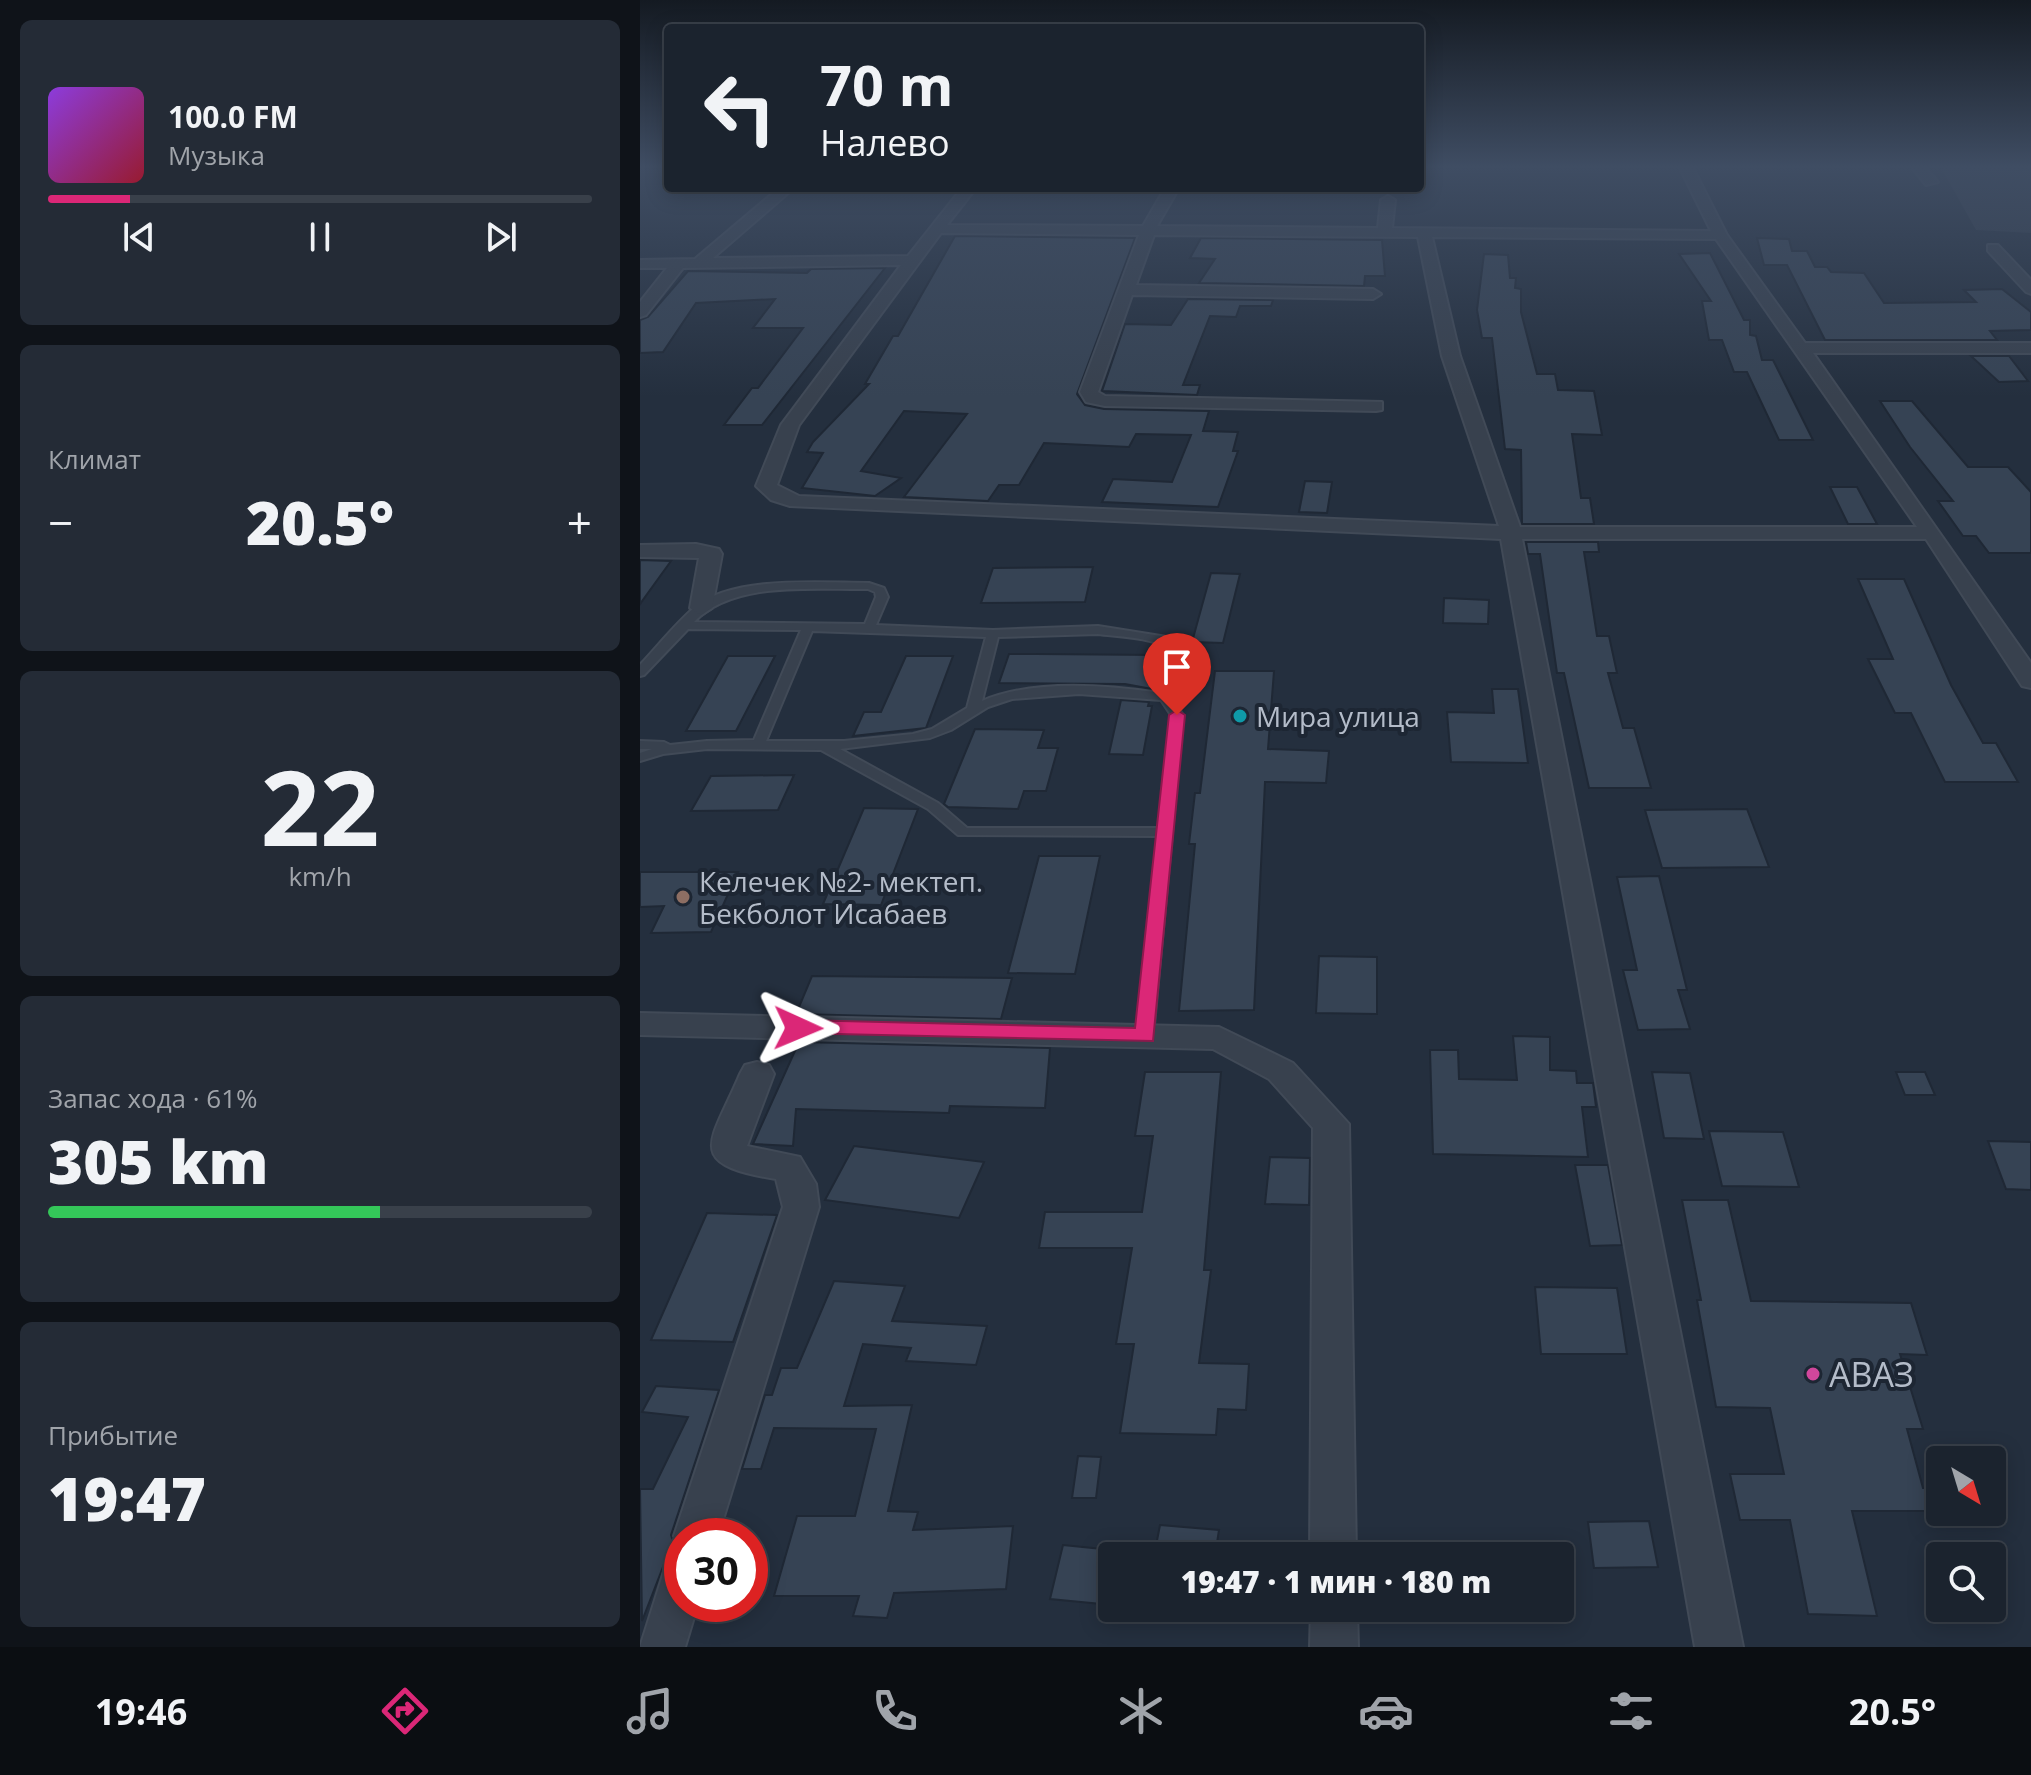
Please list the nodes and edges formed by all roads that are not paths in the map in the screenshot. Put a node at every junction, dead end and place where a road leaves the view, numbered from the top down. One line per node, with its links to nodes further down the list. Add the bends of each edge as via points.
1 (723, 243): 8 (street)
2 (925, 243): 7 (street)
3 (1144, 243): 12 (street)
4 (1426, 243): 18 (street, via 1451,356)
5 (1726, 243): 15 (street)
6 (1993, 248): 11 (street)
7 (912, 260): 8 (street); 18 (street, via 790,425 766,486 778,496 797,502)
8 (699, 263): 10 (street)
9 (640, 264): 10 (street)
10 (678, 264): 14 (street)
11 (2031, 289)
12 (1127, 290): 13 (street); 17 (street, via 1089,392 1092,398)
13 (1373, 294)
14 (640, 312)
15 (1801, 348): 16 (street); 19 (street)
16 (2031, 348)
17 (1376, 406)
18 (1512, 533): 19 (street); 47 (street)
19 (1932, 533): 26 (street)
20 (640, 551): 21 (street, via 711,554)
21 (701, 608): 22 (lane); 24 (lane, via 752,588 869,586 880,590 882,597)
22 (685, 625): 23 (lane); 28 (lane)
23 (808, 627): 24 (lane); 32 (lane)
24 (869, 628): 25 (lane)
25 (993, 634): 30 (lane, via 1098,630 1163,640 1181,656); 31 (lane)
26 (2002, 637): 27 (street); 29 (street)
27 (2031, 637)
28 (640, 672)
29 (2031, 681)
30 (1165, 697): 31 (lane, via 1128,692 1020,695); 37 (lane, via 1177,715)
31 (973, 710): 35 (lane, via 936,734)
32 (759, 743): 34 (lane); 35 (lane)
33 (640, 745): 34 (lane)
34 (672, 746): 36 (lane)
35 (824, 746): 37 (lane, via 933,806 963,832)
36 (640, 757)
37 (1166, 832): 39 (lane)
38 (640, 1024): 39 (street)
39 (1145, 1036): 42 (street, via 1219,1038 1281,1071 1331,1124)
40 (757, 1074): 41 (street, via 729,1152 742,1160 787,1167 798,1184 801,1207)
41 (702, 1518)
42 (1333, 1542)
43 (669, 1622): 45 (street)
44 (1334, 1622): 46 (street)
45 (661, 1647)
46 (1334, 1647)
47 (1719, 1647)

